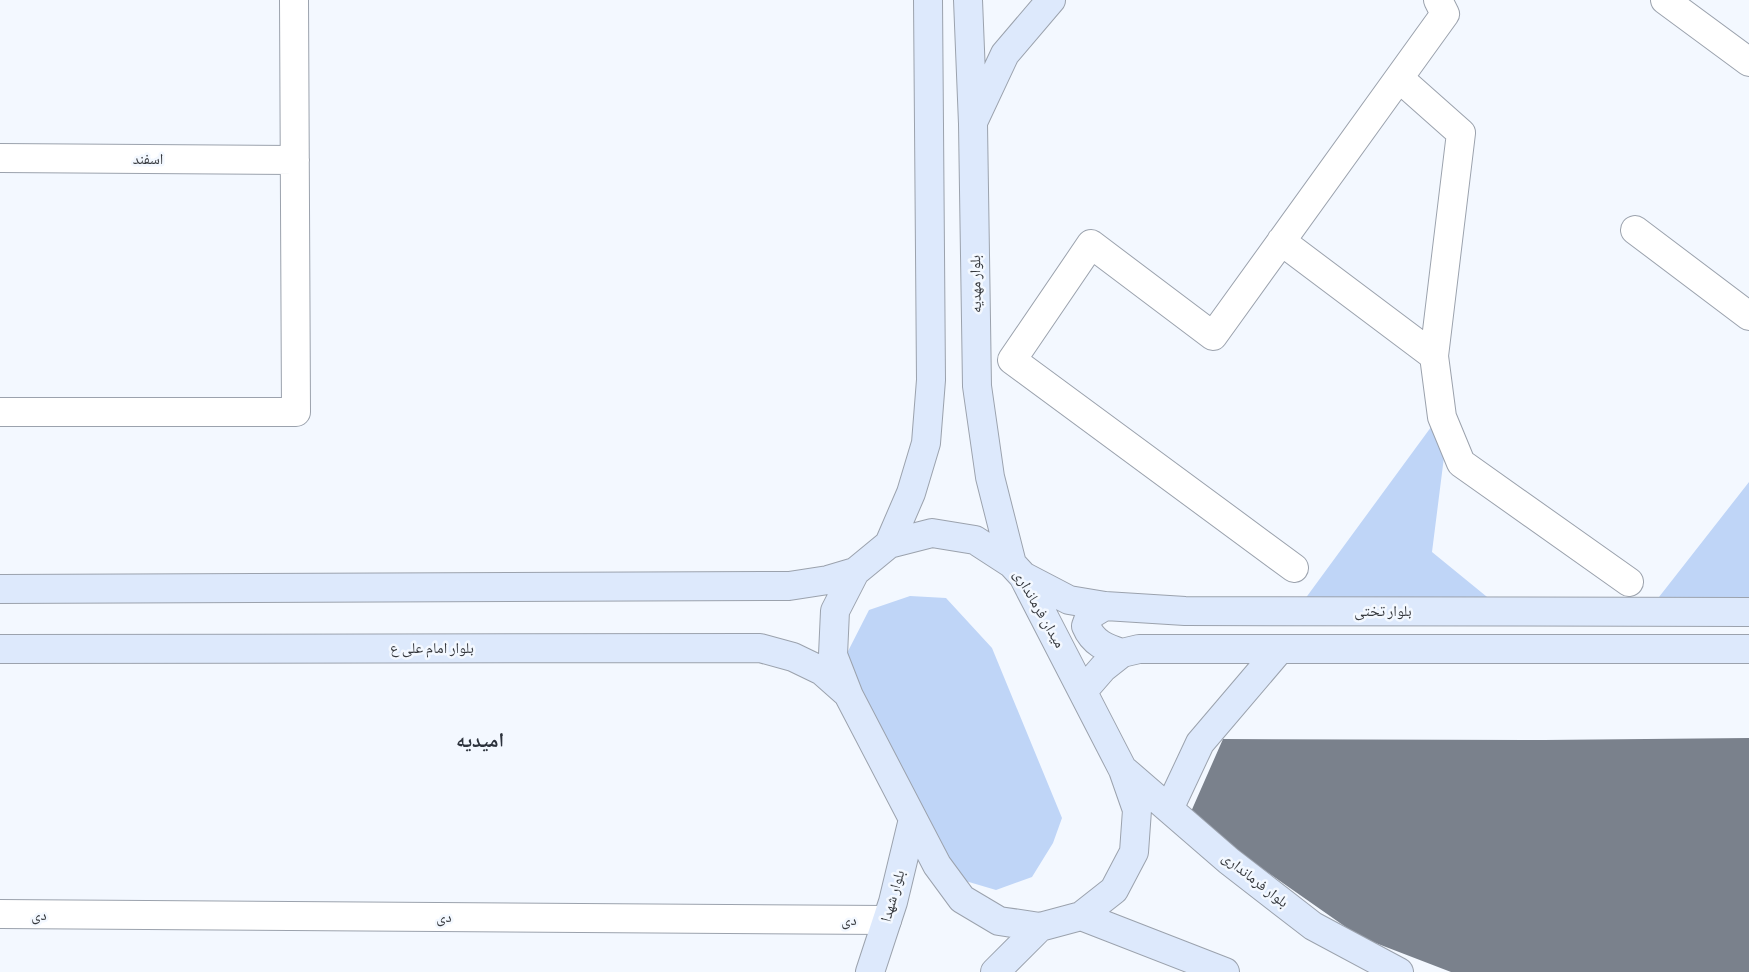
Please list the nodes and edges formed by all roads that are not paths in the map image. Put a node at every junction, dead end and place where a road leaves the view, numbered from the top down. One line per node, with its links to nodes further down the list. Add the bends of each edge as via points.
1 (294, 0): 11 (street)
2 (928, 0): 17 (street, via 931,380 926,443 911,493)
3 (968, 0): 9 (street, بلوار مهدیه)
4 (1051, 0): 9 (street, via 1005,54)
5 (1438, 0): 8 (street, via 1445,14)
6 (1666, 0): 7 (street)
7 (1749, 62)
8 (1399, 78): 13 (street); 15 (street, via 1461,133)
9 (973, 124): 19 (street, بلوار مهدیه, via 978,386 990,477)
10 (0, 158): 11 (street, اسفند)
11 (295, 160): 16 (street, via 296,412)
12 (1635, 230): 14 (street)
13 (1281, 241): 15 (street); 18 (street, via 1213,336 1091,244 1012,360)
14 (1749, 316)
15 (1434, 356): 21 (street, via 1442,417 1460,463)
16 (0, 412)
17 (889, 544): 19 (street, میدان فرمانداری, via 932,533 975,540); 20 (street, میدان فرمانداری)
18 (1294, 568)
19 (1018, 570): 23 (street, بلوار تختی, via 1069,600); 29 (street, میدان فرمانداری)
20 (855, 572): 22 (street, via 789,586); 30 (street, میدان فرمانداری, via 835,611 834,655)
21 (1630, 582)
22 (0, 589)
23 (1105, 606): 24 (street, بلوار تختی, via 1185,611); 28 (street, via 1090,615 1086,626 1090,636)
24 (1749, 612)
25 (0, 649): 30 (street, بلوار امام علی ع, via 760,648 793,657 822,671)
26 (1280, 649): 27 (street); 28 (street, via 1139,649); 32 (street, via 1200,743)
27 (1749, 649)
28 (1122, 653): 29 (street, via 1103,668)
29 (1083, 691): 31 (street, میدان فرمانداری)
30 (849, 696): 33 (street, میدان فرمانداری)
31 (1124, 770): 32 (street, بلوار فرمانداری); 35 (street, میدان فرمانداری, via 1138,810 1134,852 1114,890)
32 (1169, 810): 41 (street, بلوار فرمانداری, via 1312,926)
33 (913, 819): 36 (street, بلوار شهدا); 37 (street, میدان فرمانداری, via 937,865 962,900 998,921)
34 (0, 914): 36 (street, دی)
35 (1081, 916): 37 (street, میدان فرمانداری); 40 (street)
36 (887, 920): 38 (street, بلوار شهدا)
37 (1040, 927): 39 (street)
38 (870, 972)
39 (995, 972)
40 (1225, 972)
41 (1399, 972)

